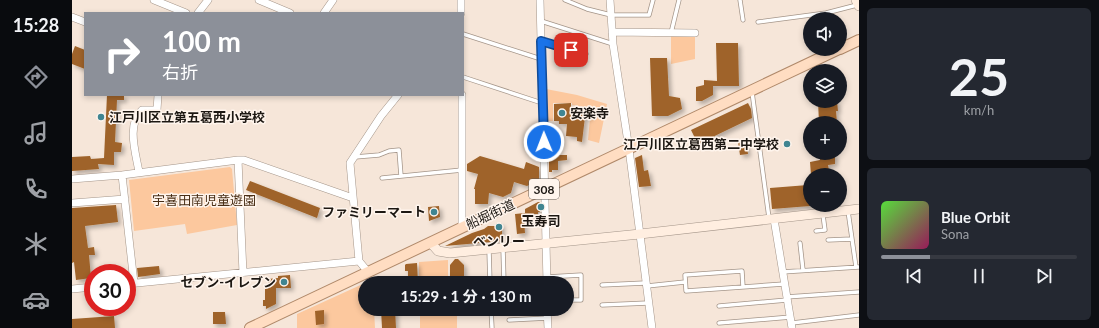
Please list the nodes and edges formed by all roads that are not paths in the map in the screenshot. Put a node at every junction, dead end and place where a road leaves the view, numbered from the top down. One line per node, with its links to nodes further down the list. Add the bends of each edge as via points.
1 (154, 0): 14 (street)
2 (208, 0): 15 (street)
3 (258, 0): 16 (street)
4 (334, 0): 17 (street)
5 (461, 0): 18 (street)
6 (540, 0): 22 (street)
7 (565, 0): 19 (lane)
8 (610, 0): 19 (street)
9 (654, 0): 19 (lane, via 649,15)
10 (679, 0): 26 (lane)
11 (740, 0): 12 (lane); 21 (lane)
12 (746, 0)
13 (858, 4): 24 (lane, via 826,13)
14 (184, 12)
15 (199, 12)
16 (288, 12)
17 (325, 12)
18 (461, 12)
19 (611, 15): 25 (street)
20 (72, 18): 23 (street)
21 (743, 20)
22 (540, 21): 30 (street); 31 (lane)
23 (84, 22)
24 (758, 22)
25 (612, 32): 26 (street); 31 (street)
26 (671, 32): 27 (street)
27 (695, 33)
28 (464, 34): 35 (lane)
29 (859, 40): 32 (main road, 船堀街道 / 308)
30 (541, 41): 33 (lane); 35 (street)
31 (613, 44): 42 (street)
32 (847, 46)
33 (586, 54)
34 (825, 56): 37 (main road, 船堀街道 / 308)
35 (541, 59): 41 (street)
36 (464, 77): 41 (lane)
37 (752, 91): 42 (main road, 船堀街道 / 308); 58 (lane)
38 (158, 96): 46 (street, via 157,110 142,110 137,114 133,130)
39 (397, 96): 43 (street)
40 (462, 96): 45 (street)
41 (543, 103): 51 (street)
42 (629, 149): 51 (main road, 船堀街道 / 308); 61 (street)
43 (354, 157): 48 (lane, via 399,150); 52 (street, via 350,163)
44 (238, 160): 46 (street); 52 (street); 75 (street)
45 (462, 170): 48 (lane); 59 (street)
46 (139, 172): 47 (street)
47 (122, 175): 50 (street); 53 (street)
48 (401, 176): 49 (lane)
49 (382, 178)
50 (72, 179)
51 (544, 189): 59 (main road, 船堀街道 / 308); 66 (street)
52 (353, 198): 69 (street)
53 (125, 199): 54 (street); 70 (street)
54 (72, 203)
55 (859, 209): 56 (street)
56 (848, 210): 57 (street); 62 (lane)
57 (823, 213): 58 (street); 60 (lane, via 825,230)
58 (772, 219): 61 (street); 74 (street)
59 (462, 228): 64 (main road, 船堀街道 / 308)
60 (816, 231)
61 (640, 234): 66 (street); 82 (street)
62 (852, 239): 63 (lane); 71 (lane)
63 (828, 240)
64 (432, 243): 68 (street, via 436,249 450,253); 73 (main road, 船堀街道 / 308)
65 (800, 243): 72 (lane)
66 (546, 244): 67 (street); 78 (street)
67 (503, 248): 68 (street); 77 (lane)
68 (489, 250): 76 (lane)
69 (359, 261): 73 (street); 75 (street)
70 (130, 264)
71 (858, 267): 72 (lane)
72 (803, 270): 74 (lane)
73 (368, 272): 100 (main road, 船堀街道 / 308)
74 (782, 272): 83 (street)
75 (243, 273): 81 (street)
76 (490, 276)
77 (504, 276)
78 (547, 276)
79 (574, 276): 90 (lane, via 581,275 581,300)
80 (685, 282): 82 (lane); 85 (lane, via 686,291); 85 (lane, via 685,275 742,271)
81 (136, 284)
82 (645, 284): 84 (lane); 91 (street)
83 (784, 284): 85 (lane); 89 (street)
84 (602, 286)
85 (743, 287)
86 (84, 288): 87 (street)
87 (72, 289)
88 (859, 292): 89 (lane)
89 (786, 299): 93 (lane); 98 (street)
90 (574, 300)
91 (648, 303): 92 (lane); 103 (street)
92 (602, 305)
93 (720, 306)
94 (491, 316): 101 (lane)
95 (859, 316): 98 (lane)
96 (548, 318): 97 (lane); 102 (street)
97 (509, 320)
98 (791, 322): 99 (lane)
99 (719, 323)
100 (253, 327)
101 (492, 328)
102 (548, 328)
103 (652, 328)

